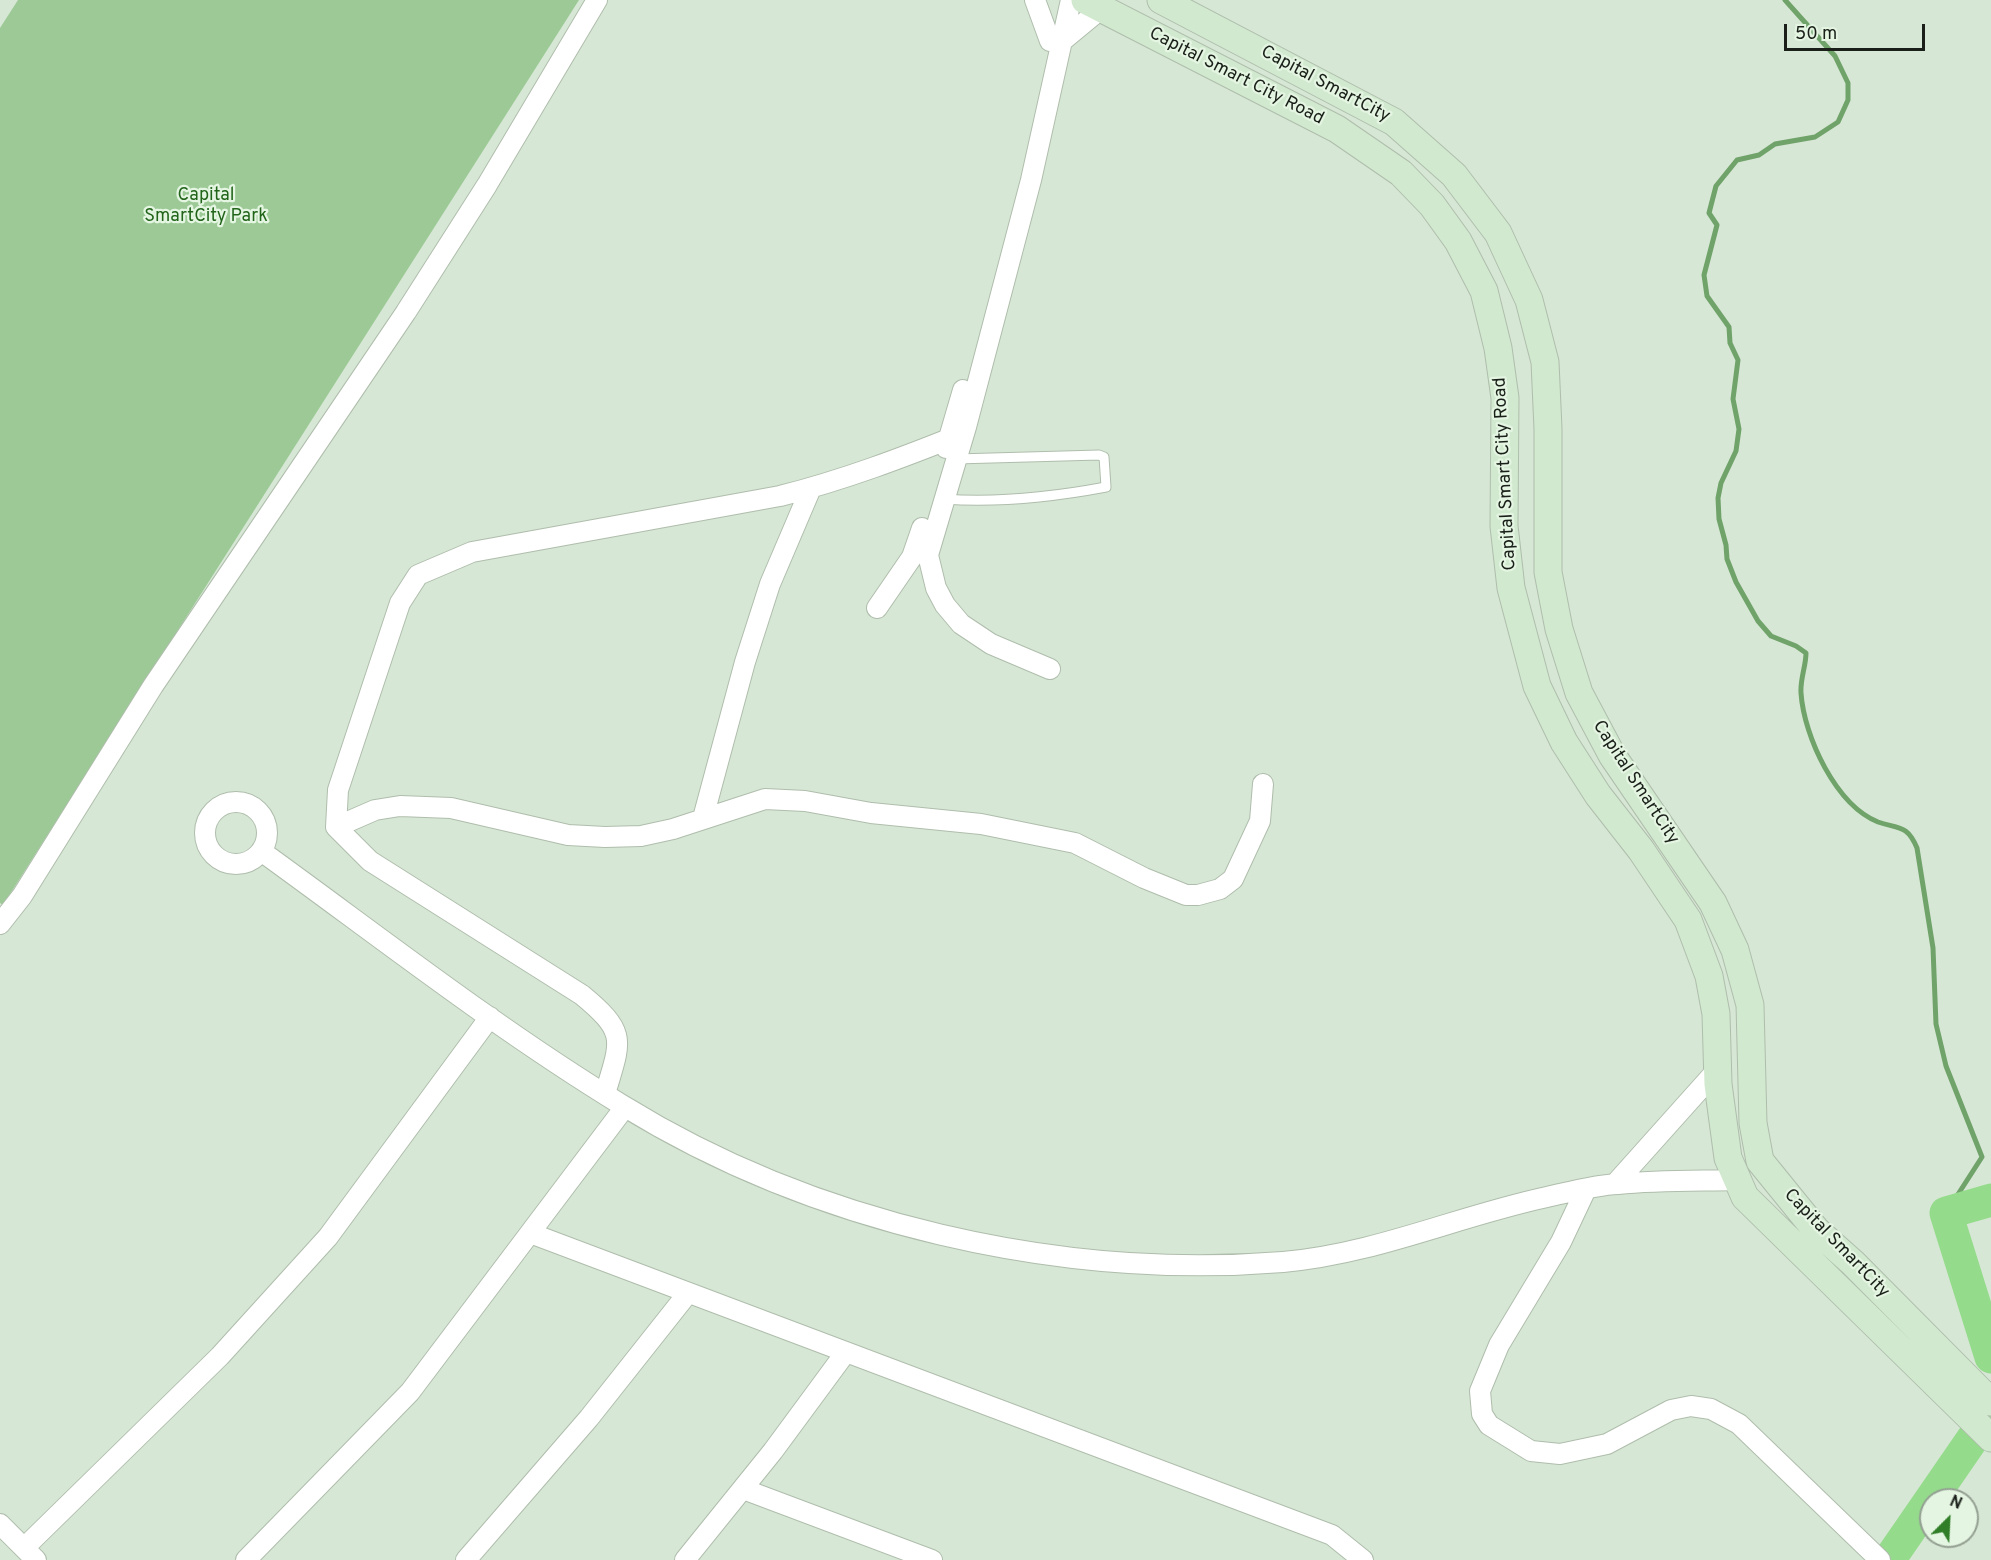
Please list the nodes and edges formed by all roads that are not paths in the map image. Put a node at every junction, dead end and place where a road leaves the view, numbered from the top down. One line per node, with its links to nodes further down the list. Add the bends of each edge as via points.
1 (597, 0): 19 (street, via 406,312 153,686 22,896)
2 (1035, 0): 7 (street)
3 (1058, 0): 7 (street)
4 (1071, 0): 7 (street)
5 (1161, 0): 31 (street, Capital SmartCity, via 1394,122 1454,175 1498,233 1529,300 1545,362 1548,572 1559,629 1579,693 1612,754 1713,903 1735,950 1750,1005 1753,1123 1760,1161 1816,1230)
6 (1094, 4): 7 (street); 21 (street, Capital Smart City Road, via 1337,129 1401,173 1432,205 1458,241 1484,291 1498,348 1504,398 1504,526 1511,588 1537,687 1586,777 1688,920 1709,976 1716,1014)
7 (1056, 41): 8 (street)
8 (956, 436): 9 (street); 10 (street, via 907,457); 12 (street)
9 (956, 459): 11 (street); 11 (lane, via 1099,455 1104,457 1108,482 1106,487 1071,494 997,501)
10 (810, 488): 16 (street, via 770,584 744,662); 17 (street, via 472,552 418,575 400,603 338,790)
11 (944, 499): 12 (street)
12 (922, 553): 13 (street); 14 (street, via 945,605 961,624 991,644)
13 (877, 608)
14 (1050, 669)
15 (1263, 784): 16 (street, via 1260,821 1233,879 1220,889 1198,895 1186,895 1144,878 1075,843 981,824 765,799)
16 (703, 818): 17 (street, via 641,836 605,837 568,835 451,808 400,806 375,810)
17 (336, 827): 22 (street, via 369,861 582,995 610,1018 619,1047)
18 (261, 851): 20 (street)
19 (1, 920)
20 (490, 1017): 22 (street); 36 (street, via 328,1237)
21 (1717, 1070): 24 (street, Capital Smart City Road, via 1728,1158); 25 (street)
22 (605, 1094): 23 (street)
23 (625, 1107): 26 (street, via 766,1178 908,1227 1031,1252 1153,1265 1283,1262 1366,1249); 27 (street)
24 (1738, 1180): 25 (street); 28 (street, Capital Smart City Road, via 1745,1197)
25 (1615, 1184): 26 (street)
26 (1586, 1189): 42 (street, via 1561,1242 1495,1354 1480,1391 1482,1414 1489,1425 1531,1451 1560,1454 1607,1444 1671,1410 1691,1406 1711,1409 1739,1424)
27 (531, 1233): 29 (street); 37 (street, via 410,1392)
28 (1835, 1284): 32 (street, Capital SmartCity)
29 (688, 1293): 30 (street); 38 (street, via 589,1418)
30 (846, 1352): 33 (street); 41 (street, via 1332,1534)
31 (1991, 1402)
32 (1991, 1438)
33 (743, 1489): 35 (street); 39 (street)
34 (0, 1524): 36 (street)
35 (889, 1553): 40 (street)
36 (30, 1554)
37 (253, 1558)
38 (466, 1560)
39 (685, 1560)
40 (932, 1560)
41 (1363, 1560)
42 (1880, 1560)

